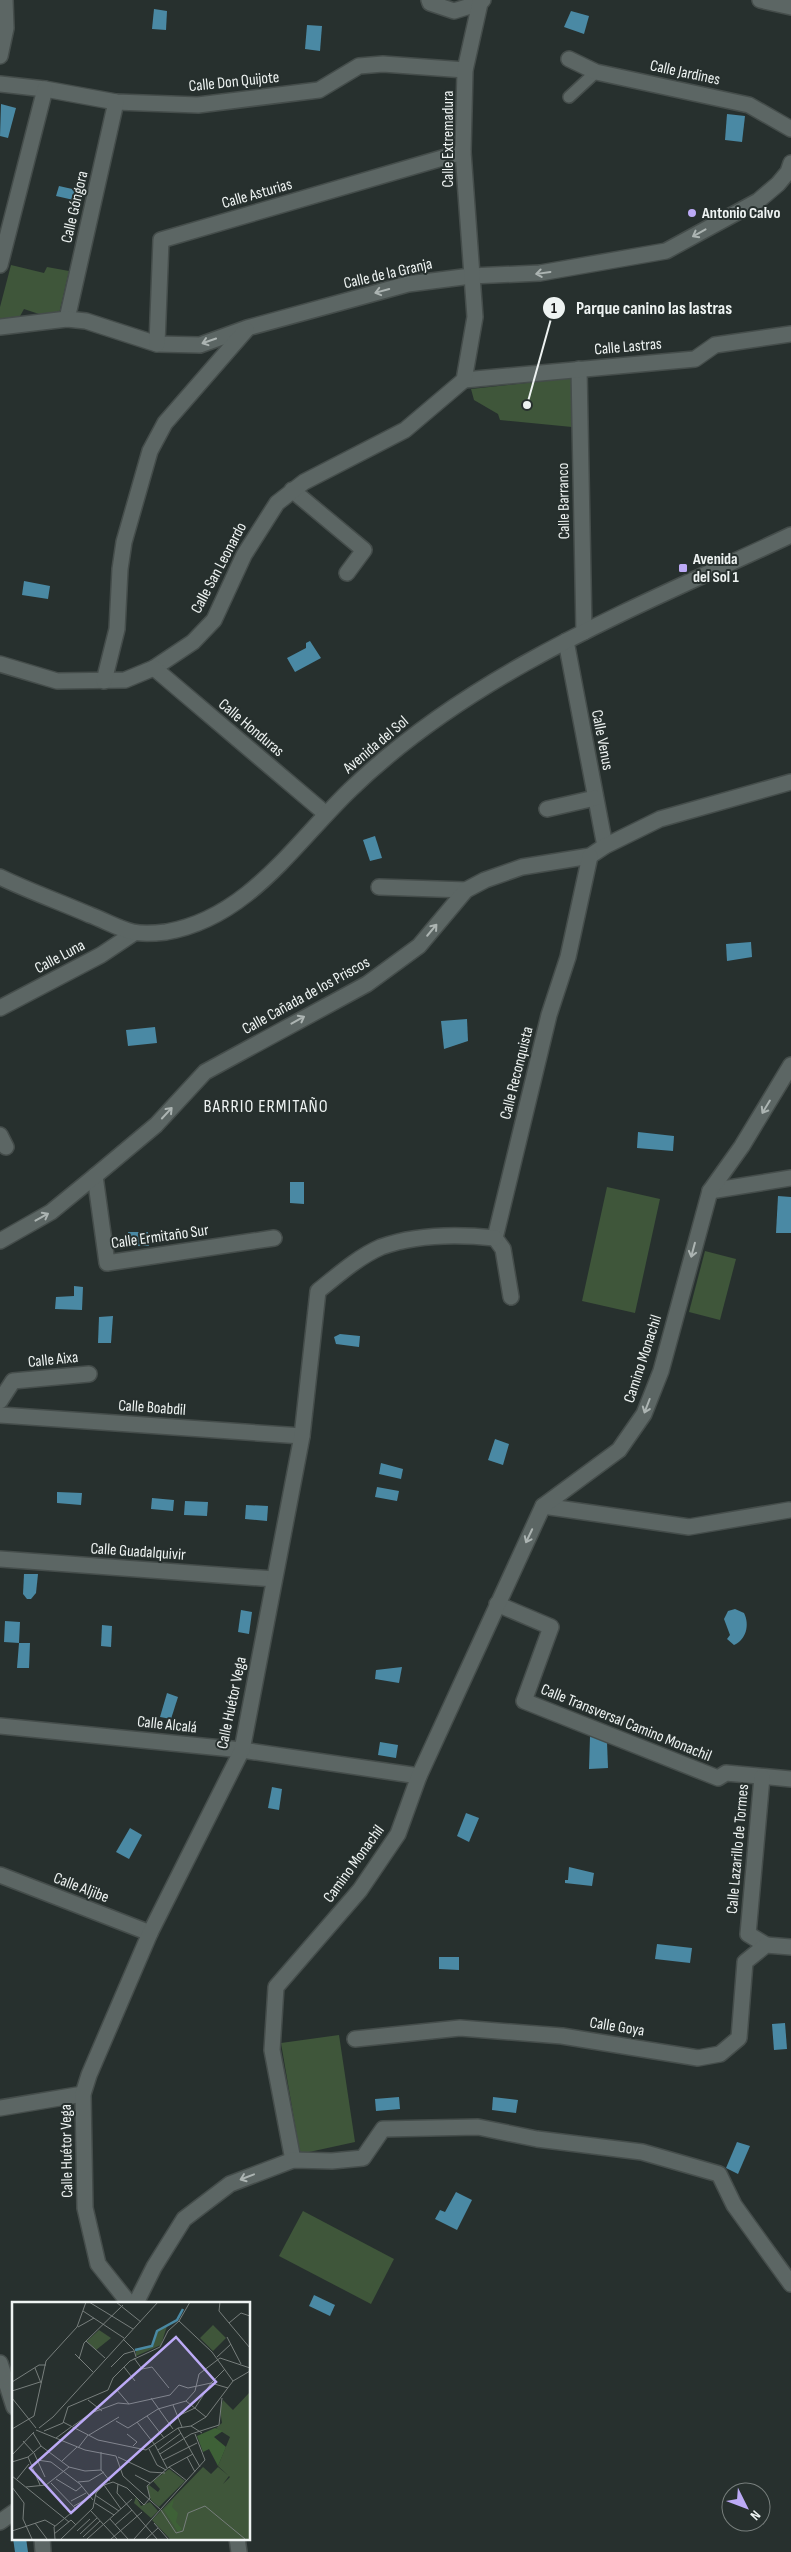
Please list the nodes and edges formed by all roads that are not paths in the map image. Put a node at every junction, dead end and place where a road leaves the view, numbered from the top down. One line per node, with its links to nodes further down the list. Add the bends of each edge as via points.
1 (5, 0): 6 (street, via 6,28)
2 (428, 0): 4 (street, via 454,11)
3 (760, 0): 5 (street)
4 (482, 2): 8 (street, Calle Extremadura)
5 (791, 7)
6 (0, 56)
7 (569, 59): 9 (street, Calle Jardines)
8 (465, 70): 13 (street, Calle Don Quijote, via 383,64 359,66 319,90 198,105); 15 (street, Calle Extremadura)
9 (596, 72): 12 (lane); 14 (street, Calle Jardines, via 749,105)
10 (0, 84): 11 (street, Calle Don Quijote)
11 (46, 89): 13 (street, Calle Don Quijote); 17 (street)
12 (569, 97)
13 (116, 102): 19 (street, Calle Góngora)
14 (791, 129)
15 (463, 152): 18 (street, Calle Extremadura); 23 (street, Calle Asturias, via 161,240)
16 (791, 163): 18 (street, Calle de la Granja, one-way to 18, via 778,184 758,201 666,251 540,273)
17 (0, 265)
18 (471, 276): 21 (street, Calle de la Granja, one-way to 21, via 408,284); 25 (street, via 475,317)
19 (67, 319): 20 (street, Calle de la Granja); 23 (street, Calle de la Granja, via 86,320)
20 (0, 327)
21 (248, 328): 23 (street, Calle de la Granja, one-way to 23, via 200,345); 33 (street, via 170,416 150,451 124,542 117,629)
22 (790, 334): 24 (street, Calle Lastras, via 715,345 695,358)
23 (157, 344)
24 (579, 369): 25 (street, Calle Lastras); 29 (street, Calle Barranco)
25 (464, 380): 26 (street, Calle San Leonardo, via 405,430)
26 (292, 490): 28 (street, via 364,550); 32 (street, Calle San Leonardo, via 265,520 244,555 214,620 193,642)
27 (791, 535): 29 (street, Avenida del Sol)
28 (347, 573)
29 (584, 632): 30 (street, Avenida del Sol)
30 (566, 641): 35 (street, Calle Venus); 37 (street, Avenida del Sol, via 489,683 418,731)
31 (0, 664): 33 (street, Calle San Leonardo, via 57,681)
32 (154, 668): 33 (street, Calle San Leonardo, via 125,680); 37 (street, Calle Honduras)
33 (104, 681)
34 (791, 782): 38 (street, Calle Cañada de los Priscos, via 659,813)
35 (596, 798): 36 (street); 38 (street, Calle Venus)
36 (547, 809)
37 (326, 814): 43 (street, Avenida del Sol, via 263,882 225,910 188,926 164,932)
38 (605, 846): 39 (street, Calle Cañada de los Priscos)
39 (590, 856): 42 (street, Calle Cañada de los Priscos, via 522,867); 50 (street, Calle Reconquista, via 568,957 549,1015)
40 (0, 877): 43 (street, Avenida del Sol)
41 (379, 888): 42 (street)
42 (466, 890): 46 (street, Calle Cañada de los Priscos, one-way to 42, via 156,1125 205,1072 367,984 419,946)
43 (134, 933): 44 (street, Calle Luna, via 101,955)
44 (0, 1008)
45 (791, 1066): 48 (street, Camino Monachil, one-way to 48)
46 (95, 1176): 49 (street, Calle Ermitaño Sur, via 107,1263); 51 (street, Calle Cañada de los Priscos, one-way to 46, via 51,1212)
47 (791, 1178): 48 (street)
48 (710, 1191): 57 (street, Camino Monachil, one-way to 57, via 660,1371 644,1414 620,1450)
49 (274, 1238)
50 (495, 1238): 52 (street, via 503,1248); 56 (street, Calle Huétor Vega, via 442,1236 381,1248 355,1262 318,1290)
51 (0, 1241)
52 (511, 1297)
53 (89, 1374): 54 (street, Calle Aixa, via 13,1382)
54 (0, 1401)
55 (0, 1415): 56 (street, Calle Boabdil)
56 (302, 1436): 60 (street, Calle Huétor Vega)
57 (543, 1506): 58 (street, via 689,1527); 61 (street, Camino Monachil, one-way to 61)
58 (789, 1510)
59 (0, 1559): 60 (street, Calle Guadalquivir)
60 (274, 1579): 63 (street, Calle Huétor Vega)
61 (497, 1604): 64 (street, Camino Monachil); 65 (street, Calle Transversal Camino Monachil, via 550,1627 524,1701 718,1778 726,1773)
62 (0, 1726): 63 (street, Calle Alcalá)
63 (242, 1750): 64 (street, Calle Alcalá); 68 (street, Calle Huétor Vega)
64 (419, 1776): 74 (street, Camino Monachil, via 398,1834 366,1882 276,1987 272,2050)
65 (762, 1776): 66 (street, Calle Transversal Camino Monachil); 69 (street, Calle Lazarillo de Tormes, via 748,1934)
66 (791, 1779)
67 (1, 1878): 68 (street, Calle Aljibe)
68 (150, 1934): 72 (street, Calle Huétor Vega, via 88,2075)
69 (766, 1945): 70 (street); 71 (street, Calle Goya, via 745,1962 739,2038 720,2054 698,2058 562,2036 460,2028)
70 (791, 1947)
71 (355, 2039)
72 (83, 2094): 73 (street); 76 (street, Calle Huétor Vega, via 85,2208 98,2264)
73 (0, 2108)
74 (293, 2160): 75 (street, via 363,2158 383,2129 459,2126 642,2152 719,2174 734,2205); 77 (street, one-way to 77, via 230,2184 184,2219)
75 (791, 2284)
76 (128, 2302)
77 (136, 2302)
78 (0, 2363): 79 (street)
79 (12, 2402)
80 (12, 2513): 81 (street)
81 (0, 2522)

